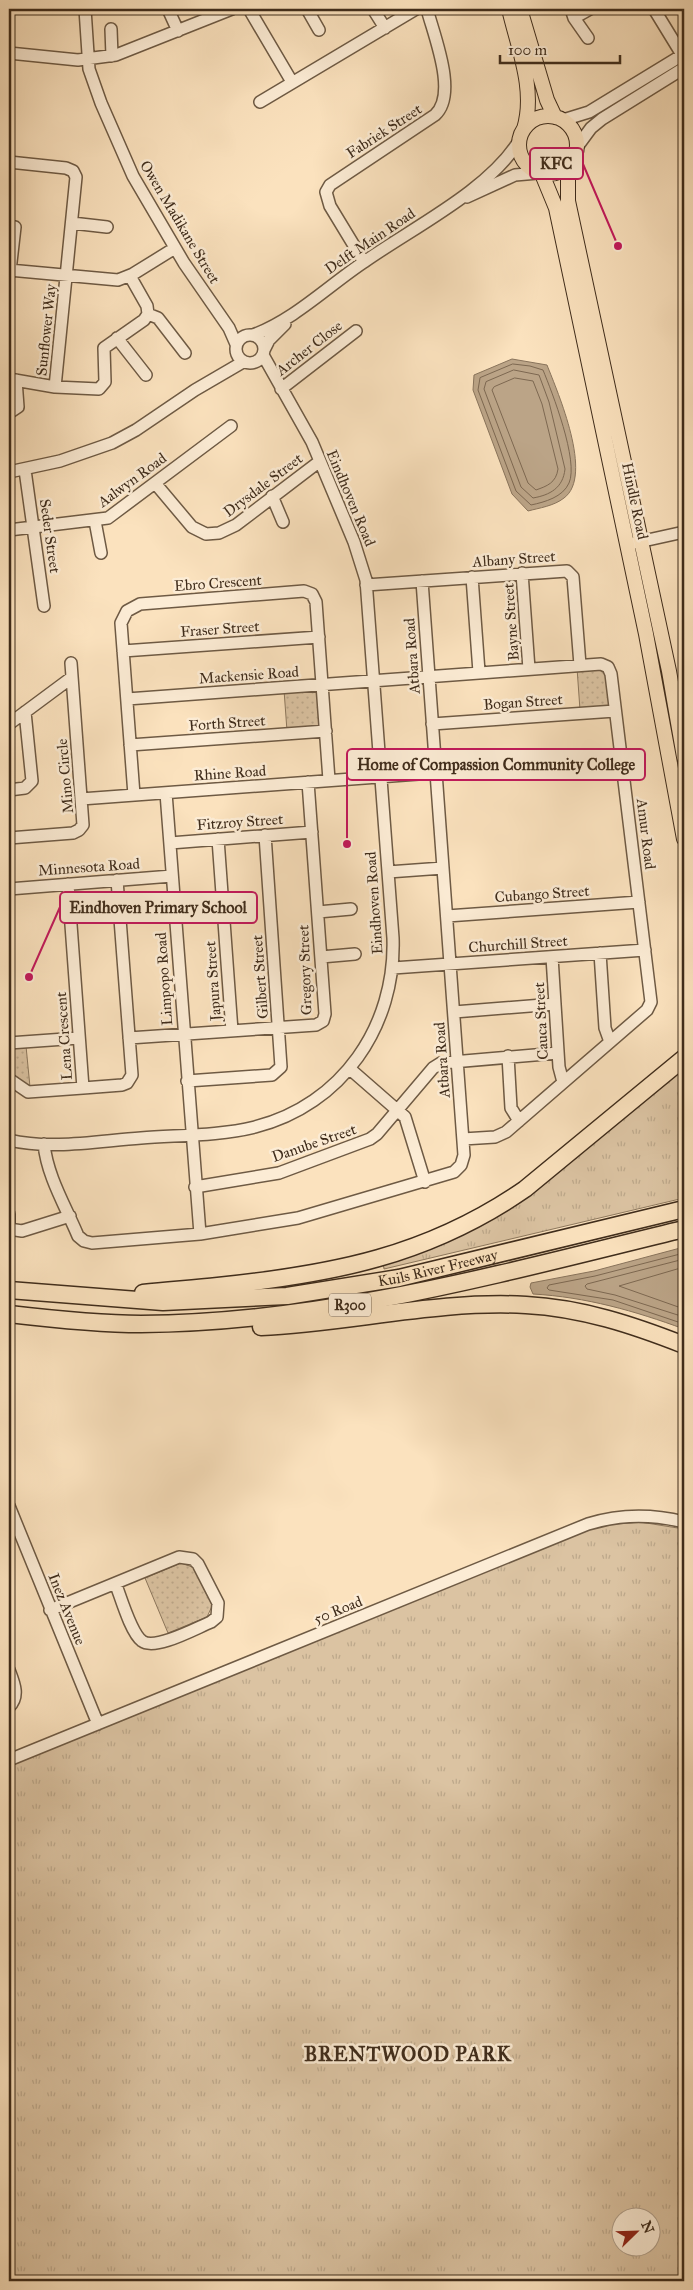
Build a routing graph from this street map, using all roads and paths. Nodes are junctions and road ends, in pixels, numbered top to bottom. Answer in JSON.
{"nodes":[{"id":1,"x":85,"y":9,"type":"edge"},
{"id":2,"x":168,"y":9,"type":"edge"},
{"id":3,"x":232,"y":9,"type":"edge"},
{"id":4,"x":249,"y":9,"type":"edge"},
{"id":5,"x":307,"y":9,"type":"edge"},
{"id":6,"x":373,"y":9,"type":"edge"},
{"id":7,"x":416,"y":9,"type":"edge"},
{"id":8,"x":427,"y":9,"type":"edge"},
{"id":9,"x":509,"y":9,"type":"edge"},
{"id":10,"x":520,"y":9,"type":"edge"},
{"id":11,"x":590,"y":9,"type":"edge"},
{"id":12,"x":654,"y":9,"type":"edge"},
{"id":13,"x":573,"y":14,"type":"edge"},
{"id":14,"x":385,"y":28,"type":"junction"},
{"id":15,"x":111,"y":29,"type":"dead end"},
{"id":16,"x":319,"y":30,"type":"dead end"},
{"id":17,"x":178,"y":31,"type":"junction"},
{"id":18,"x":588,"y":38,"type":"dead end"},
{"id":19,"x":9,"y":53,"type":"edge"},
{"id":20,"x":684,"y":55,"type":"edge"},
{"id":21,"x":112,"y":56,"type":"junction"},
{"id":22,"x":88,"y":58,"type":"junction"},
{"id":23,"x":684,"y":68,"type":"edge"},
{"id":24,"x":292,"y":82,"type":"junction"},
{"id":25,"x":260,"y":102,"type":"dead end"},
{"id":26,"x":559,"y":118,"type":"junction"},
{"id":27,"x":522,"y":135,"type":"junction"},
{"id":28,"x":575,"y":154,"type":"junction"},
{"id":29,"x":9,"y":162,"type":"edge"},
{"id":30,"x":540,"y":173,"type":"junction"},
{"id":31,"x":456,"y":202,"type":"junction"},
{"id":32,"x":72,"y":223,"type":"junction"},
{"id":33,"x":107,"y":226,"type":"dead end"},
{"id":34,"x":15,"y":227,"type":"dead end"},
{"id":35,"x":175,"y":248,"type":"junction"},
{"id":36,"x":364,"y":262,"type":"junction"},
{"id":37,"x":10,"y":270,"type":"edge"},
{"id":38,"x":66,"y":276,"type":"junction"},
{"id":39,"x":130,"y":276,"type":"junction"},
{"id":40,"x":215,"y":306,"type":"junction"},
{"id":41,"x":302,"y":307,"type":"junction"},
{"id":42,"x":148,"y":314,"type":"junction"},
{"id":43,"x":356,"y":331,"type":"dead end"},
{"id":44,"x":250,"y":335,"type":"junction"},
{"id":45,"x":117,"y":338,"type":"junction"},
{"id":46,"x":236,"y":346,"type":"junction"},
{"id":47,"x":185,"y":353,"type":"dead end"},
{"id":48,"x":263,"y":353,"type":"junction"},
{"id":49,"x":246,"y":363,"type":"junction"},
{"id":50,"x":146,"y":375,"type":"dead end"},
{"id":51,"x":13,"y":379,"type":"edge"},
{"id":52,"x":55,"y":387,"type":"junction"},
{"id":53,"x":280,"y":387,"type":"junction"},
{"id":54,"x":195,"y":390,"type":"junction"},
{"id":55,"x":9,"y":413,"type":"edge"},
{"id":56,"x":231,"y":426,"type":"dead end"},
{"id":57,"x":320,"y":461,"type":"junction"},
{"id":58,"x":25,"y":470,"type":"junction"},
{"id":59,"x":9,"y":472,"type":"edge"},
{"id":60,"x":155,"y":483,"type":"junction"},
{"id":61,"x":272,"y":496,"type":"junction"},
{"id":62,"x":96,"y":521,"type":"junction"},
{"id":63,"x":283,"y":522,"type":"dead end"},
{"id":64,"x":34,"y":527,"type":"junction"},
{"id":65,"x":9,"y":530,"type":"edge"},
{"id":66,"x":684,"y":532,"type":"edge"},
{"id":67,"x":634,"y":543,"type":"junction"},
{"id":68,"x":101,"y":553,"type":"dead end"},
{"id":69,"x":522,"y":573,"type":"junction"},
{"id":70,"x":472,"y":577,"type":"junction"},
{"id":71,"x":422,"y":581,"type":"junction"},
{"id":72,"x":366,"y":585,"type":"junction"},
{"id":73,"x":44,"y":606,"type":"dead end"},
{"id":74,"x":319,"y":637,"type":"junction"},
{"id":75,"x":123,"y":651,"type":"junction"},
{"id":76,"x":72,"y":663,"type":"dead end"},
{"id":77,"x":580,"y":665,"type":"junction"},
{"id":78,"x":529,"y":669,"type":"junction"},
{"id":79,"x":479,"y":672,"type":"junction"},
{"id":80,"x":429,"y":676,"type":"junction"},
{"id":81,"x":71,"y":678,"type":"junction"},
{"id":82,"x":373,"y":680,"type":"junction"},
{"id":83,"x":322,"y":684,"type":"junction"},
{"id":84,"x":127,"y":699,"type":"junction"},
{"id":85,"x":616,"y":711,"type":"junction"},
{"id":86,"x":25,"y":712,"type":"junction"},
{"id":87,"x":9,"y":724,"type":"edge"},
{"id":88,"x":432,"y":724,"type":"junction"},
{"id":89,"x":326,"y":731,"type":"junction"},
{"id":90,"x":130,"y":746,"type":"junction"},
{"id":91,"x":684,"y":757,"type":"edge"},
{"id":92,"x":621,"y":759,"type":"junction"},
{"id":93,"x":436,"y":772,"type":"junction"},
{"id":94,"x":380,"y":777,"type":"junction"},
{"id":95,"x":329,"y":780,"type":"junction"},
{"id":96,"x":308,"y":782,"type":"junction"},
{"id":97,"x":9,"y":790,"type":"edge"},
{"id":98,"x":166,"y":792,"type":"junction"},
{"id":99,"x":134,"y":795,"type":"junction"},
{"id":100,"x":82,"y":799,"type":"junction"},
{"id":101,"x":312,"y":832,"type":"junction"},
{"id":102,"x":265,"y":836,"type":"junction"},
{"id":103,"x":9,"y":838,"type":"edge"},
{"id":104,"x":218,"y":839,"type":"junction"},
{"id":105,"x":684,"y":839,"type":"edge"},
{"id":106,"x":170,"y":843,"type":"junction"},
{"id":107,"x":443,"y":868,"type":"junction"},
{"id":108,"x":388,"y":872,"type":"junction"},
{"id":109,"x":172,"y":876,"type":"junction"},
{"id":110,"x":117,"y":880,"type":"junction"},
{"id":111,"x":68,"y":884,"type":"junction"},
{"id":112,"x":9,"y":888,"type":"edge"},
{"id":113,"x":639,"y":902,"type":"junction"},
{"id":114,"x":351,"y":909,"type":"dead end"},
{"id":115,"x":318,"y":912,"type":"junction"},
{"id":116,"x":447,"y":916,"type":"junction"},
{"id":117,"x":645,"y":950,"type":"junction"},
{"id":118,"x":600,"y":953,"type":"junction"},
{"id":119,"x":355,"y":954,"type":"dead end"},
{"id":120,"x":552,"y":956,"type":"junction"},
{"id":121,"x":321,"y":957,"type":"junction"},
{"id":122,"x":450,"y":964,"type":"junction"},
{"id":123,"x":392,"y":968,"type":"junction"},
{"id":124,"x":555,"y":1004,"type":"junction"},
{"id":125,"x":454,"y":1012,"type":"junction"},
{"id":126,"x":279,"y":1027,"type":"junction"},
{"id":127,"x":232,"y":1031,"type":"junction"},
{"id":128,"x":183,"y":1034,"type":"junction"},
{"id":129,"x":79,"y":1038,"type":"junction"},
{"id":130,"x":129,"y":1038,"type":"junction"},
{"id":131,"x":610,"y":1042,"type":"junction"},
{"id":132,"x":9,"y":1043,"type":"edge"},
{"id":133,"x":558,"y":1053,"type":"junction"},
{"id":134,"x":508,"y":1056,"type":"junction"},
{"id":135,"x":684,"y":1058,"type":"edge"},
{"id":136,"x":458,"y":1060,"type":"junction"},
{"id":137,"x":350,"y":1069,"type":"junction"},
{"id":138,"x":9,"y":1079,"type":"edge"},
{"id":139,"x":187,"y":1081,"type":"junction"},
{"id":140,"x":564,"y":1082,"type":"junction"},
{"id":141,"x":83,"y":1088,"type":"junction"},
{"id":142,"x":397,"y":1110,"type":"junction"},
{"id":143,"x":518,"y":1121,"type":"junction"},
{"id":144,"x":191,"y":1134,"type":"junction"},
{"id":145,"x":463,"y":1139,"type":"junction"},
{"id":146,"x":9,"y":1140,"type":"edge"},
{"id":147,"x":44,"y":1144,"type":"junction"},
{"id":148,"x":425,"y":1182,"type":"junction"},
{"id":149,"x":195,"y":1187,"type":"junction"},
{"id":150,"x":684,"y":1209,"type":"edge"},
{"id":151,"x":9,"y":1214,"type":"edge"},
{"id":152,"x":70,"y":1216,"type":"junction"},
{"id":153,"x":9,"y":1224,"type":"edge"},
{"id":154,"x":9,"y":1229,"type":"edge"},
{"id":155,"x":684,"y":1229,"type":"edge"},
{"id":156,"x":200,"y":1234,"type":"junction"},
{"id":157,"x":9,"y":1290,"type":"edge"},
{"id":158,"x":118,"y":1299,"type":"junction"},
{"id":159,"x":9,"y":1314,"type":"edge"},
{"id":160,"x":165,"y":1323,"type":"junction"},
{"id":161,"x":684,"y":1345,"type":"edge"},
{"id":162,"x":9,"y":1506,"type":"edge"},
{"id":163,"x":684,"y":1522,"type":"edge"},
{"id":164,"x":116,"y":1584,"type":"junction"},
{"id":165,"x":50,"y":1610,"type":"junction"},
{"id":166,"x":9,"y":1670,"type":"edge"},
{"id":167,"x":9,"y":1707,"type":"edge"},
{"id":168,"x":98,"y":1724,"type":"junction"},
{"id":169,"x":9,"y":1760,"type":"edge"}],
"edges":[{"from":1,"to":22,"type":"street","name":"Owen Madikane Street"},
{"from":2,"to":17,"type":"street"},
{"from":3,"to":17,"type":"street"},
{"from":4,"to":24,"type":"street"},
{"from":5,"to":16,"type":"street"},
{"from":6,"to":14,"type":"street"},
{"from":7,"to":14,"type":"street"},
{"from":8,"to":36,"type":"street","name":"Fabriek Street"},
{"from":9,"to":27,"type":"main road"},
{"from":10,"to":26,"type":"main road"},
{"from":11,"to":13,"type":"street"},
{"from":12,"to":20,"type":"street"},
{"from":13,"to":18,"type":"street"},
{"from":14,"to":24,"type":"street"},
{"from":15,"to":21,"type":"street"},
{"from":17,"to":21,"type":"street"},
{"from":19,"to":22,"type":"street"},
{"from":20,"to":26,"type":"street"},
{"from":21,"to":22,"type":"street"},
{"from":22,"to":35,"type":"street","name":"Owen Madikane Street"},
{"from":23,"to":28,"type":"street"},
{"from":24,"to":25,"type":"street"},
{"from":26,"to":27,"type":"main road"},
{"from":26,"to":28,"type":"main road"},
{"from":27,"to":30,"type":"main road"},
{"from":27,"to":31,"type":"street","name":"Delft Main Road"},
{"from":28,"to":30,"type":"main road"},
{"from":28,"to":67,"type":"main road","name":"Hindle Road"},
{"from":29,"to":32,"type":"street","name":"Sunflower Way"},
{"from":30,"to":31,"type":"street","name":"Delft Main Road"},
{"from":30,"to":67,"type":"main road","name":"Hindle Road"},
{"from":31,"to":36,"type":"street","name":"Delft Main Road"},
{"from":32,"to":33,"type":"street"},
{"from":32,"to":38,"type":"street","name":"Sunflower Way"},
{"from":34,"to":37,"type":"street"},
{"from":35,"to":39,"type":"street"},
{"from":35,"to":40,"type":"street","name":"Owen Madikane Street"},
{"from":36,"to":41,"type":"street","name":"Delft Main Road"},
{"from":37,"to":38,"type":"street"},
{"from":38,"to":39,"type":"street"},
{"from":38,"to":52,"type":"street","name":"Sunflower Way"},
{"from":39,"to":42,"type":"street"},
{"from":40,"to":44,"type":"street","name":"Owen Madikane Street"},
{"from":40,"to":46,"type":"street","name":"Owen Madikane Street"},
{"from":41,"to":44,"type":"street","name":"Delft Main Road"},
{"from":41,"to":48,"type":"street","name":"Delft Main Road"},
{"from":42,"to":45,"type":"street"},
{"from":42,"to":47,"type":"street"},
{"from":43,"to":53,"type":"street","name":"Archer Close"},
{"from":44,"to":46,"type":"street"},
{"from":44,"to":48,"type":"street"},
{"from":45,"to":50,"type":"street"},
{"from":45,"to":52,"type":"street"},
{"from":46,"to":49,"type":"street"},
{"from":46,"to":54,"type":"street"},
{"from":48,"to":49,"type":"street"},
{"from":48,"to":53,"type":"street","name":"Eindhoven Road"},
{"from":49,"to":53,"type":"street","name":"Eindhoven Road"},
{"from":49,"to":54,"type":"street"},
{"from":51,"to":52,"type":"street"},
{"from":51,"to":55,"type":"street"},
{"from":53,"to":57,"type":"street","name":"Eindhoven Road"},
{"from":54,"to":58,"type":"street"},
{"from":56,"to":60,"type":"street","name":"Aalwyn Road"},
{"from":57,"to":61,"type":"street","name":"Drysdale Street"},
{"from":57,"to":72,"type":"street","name":"Eindhoven Road"},
{"from":58,"to":59,"type":"street"},
{"from":58,"to":64,"type":"street","name":"Seder Street"},
{"from":60,"to":61,"type":"street","name":"Drysdale Street"},
{"from":60,"to":62,"type":"street","name":"Aalwyn Road"},
{"from":61,"to":63,"type":"street"},
{"from":62,"to":64,"type":"street","name":"Aalwyn Road"},
{"from":62,"to":68,"type":"street"},
{"from":64,"to":65,"type":"street","name":"Aalwyn Road"},
{"from":64,"to":73,"type":"street","name":"Seder Street"},
{"from":66,"to":67,"type":"street"},
{"from":67,"to":91,"type":"main road","name":"Hindle Road"},
{"from":67,"to":105,"type":"main road","name":"Hindle Road"},
{"from":69,"to":70,"type":"street","name":"Albany Street"},
{"from":69,"to":77,"type":"street","name":"Albany Street"},
{"from":69,"to":78,"type":"street","name":"Bayne Street"},
{"from":70,"to":71,"type":"street","name":"Albany Street"},
{"from":70,"to":79,"type":"street"},
{"from":71,"to":72,"type":"street","name":"Albany Street"},
{"from":71,"to":80,"type":"street","name":"Atbara Road"},
{"from":72,"to":82,"type":"street","name":"Eindhoven Road"},
{"from":74,"to":75,"type":"street","name":"Fraser Street"},
{"from":74,"to":75,"type":"street","name":"Ebro Crescent"},
{"from":74,"to":83,"type":"street","name":"Ebro Crescent"},
{"from":75,"to":84,"type":"street","name":"Ebro Crescent"},
{"from":76,"to":81,"type":"street","name":"Mino Circle"},
{"from":77,"to":78,"type":"street","name":"Amur Road"},
{"from":77,"to":85,"type":"street","name":"Amur Road"},
{"from":78,"to":79,"type":"street","name":"Amur Road"},
{"from":79,"to":80,"type":"street","name":"Amur Road"},
{"from":80,"to":82,"type":"street","name":"Amur Road"},
{"from":80,"to":88,"type":"street","name":"Atbara Road"},
{"from":81,"to":86,"type":"street"},
{"from":81,"to":100,"type":"street","name":"Mino Circle"},
{"from":82,"to":83,"type":"street","name":"Mackensie Road"},
{"from":82,"to":94,"type":"street","name":"Eindhoven Road"},
{"from":83,"to":84,"type":"street","name":"Mackensie Road"},
{"from":83,"to":89,"type":"street","name":"Ebro Crescent"},
{"from":84,"to":90,"type":"street","name":"Ebro Crescent"},
{"from":85,"to":88,"type":"street","name":"Bogan Street"},
{"from":85,"to":92,"type":"street","name":"Amur Road"},
{"from":86,"to":87,"type":"street"},
{"from":86,"to":97,"type":"street"},
{"from":88,"to":93,"type":"street","name":"Atbara Road"},
{"from":89,"to":90,"type":"street","name":"Forth Street"},
{"from":89,"to":95,"type":"street","name":"Ebro Crescent"},
{"from":90,"to":99,"type":"street","name":"Ebro Crescent"},
{"from":92,"to":93,"type":"street","name":"Rhine Road"},
{"from":92,"to":113,"type":"street","name":"Amur Road"},
{"from":93,"to":94,"type":"street","name":"Rhine Road"},
{"from":93,"to":107,"type":"street","name":"Atbara Road"},
{"from":94,"to":95,"type":"street","name":"Rhine Road"},
{"from":94,"to":108,"type":"street","name":"Eindhoven Road"},
{"from":95,"to":96,"type":"street","name":"Rhine Road"},
{"from":96,"to":98,"type":"street","name":"Rhine Road"},
{"from":96,"to":101,"type":"street","name":"Gregory Street"},
{"from":98,"to":99,"type":"street","name":"Rhine Road"},
{"from":98,"to":106,"type":"street","name":"Limpopo Road"},
{"from":99,"to":100,"type":"street","name":"Rhine Road"},
{"from":100,"to":103,"type":"street","name":"Mino Circle"},
{"from":101,"to":102,"type":"street","name":"Fitzroy Street"},
{"from":101,"to":115,"type":"street","name":"Gregory Street"},
{"from":102,"to":104,"type":"street","name":"Fitzroy Street"},
{"from":102,"to":126,"type":"street","name":"Gilbert Street"},
{"from":104,"to":106,"type":"street","name":"Fitzroy Street"},
{"from":104,"to":127,"type":"street","name":"Japura Street"},
{"from":106,"to":109,"type":"street","name":"Limpopo Road"},
{"from":107,"to":108,"type":"street"},
{"from":107,"to":116,"type":"street","name":"Atbara Road"},
{"from":108,"to":123,"type":"street","name":"Eindhoven Road"},
{"from":109,"to":110,"type":"street","name":"Minnesota Road"},
{"from":109,"to":128,"type":"street","name":"Limpopo Road"},
{"from":110,"to":111,"type":"street","name":"Minnesota Road"},
{"from":110,"to":130,"type":"street","name":"Lena Crescent"},
{"from":111,"to":112,"type":"street","name":"Minnesota Road"},
{"from":111,"to":129,"type":"street","name":"Lena Crescent"},
{"from":113,"to":116,"type":"street","name":"Cubango Street"},
{"from":113,"to":117,"type":"street","name":"Amur Road"},
{"from":114,"to":115,"type":"street"},
{"from":115,"to":121,"type":"street","name":"Gregory Street"},
{"from":116,"to":122,"type":"street","name":"Atbara Road"},
{"from":117,"to":118,"type":"street","name":"Churchill Street"},
{"from":117,"to":131,"type":"street","name":"Amur Road"},
{"from":118,"to":120,"type":"street","name":"Churchill Street"},
{"from":118,"to":131,"type":"street"},
{"from":119,"to":121,"type":"street"},
{"from":120,"to":122,"type":"street","name":"Churchill Street"},
{"from":120,"to":124,"type":"street","name":"Cauca Street"},
{"from":121,"to":126,"type":"street","name":"Gregory Street"},
{"from":122,"to":123,"type":"street","name":"Churchill Street"},
{"from":122,"to":125,"type":"street","name":"Atbara Road"},
{"from":123,"to":137,"type":"street","name":"Eindhoven Road"},
{"from":124,"to":125,"type":"street"},
{"from":124,"to":133,"type":"street","name":"Cauca Street"},
{"from":125,"to":136,"type":"street","name":"Atbara Road"},
{"from":126,"to":127,"type":"street","name":"Gregory Street"},
{"from":126,"to":139,"type":"street","name":"Gilbert Street"},
{"from":127,"to":128,"type":"street","name":"Gregory Street"},
{"from":128,"to":130,"type":"street","name":"Gregory Street"},
{"from":128,"to":139,"type":"street","name":"Limpopo Road"},
{"from":129,"to":132,"type":"street"},
{"from":129,"to":141,"type":"street","name":"Lena Crescent"},
{"from":130,"to":141,"type":"street","name":"Lena Crescent"},
{"from":131,"to":140,"type":"street","name":"Amur Road"},
{"from":133,"to":134,"type":"street","name":"Danube Street"},
{"from":133,"to":140,"type":"street","name":"Cauca Street"},
{"from":134,"to":136,"type":"street","name":"Danube Street"},
{"from":134,"to":143,"type":"street"},
{"from":135,"to":158,"type":"highway"},
{"from":136,"to":142,"type":"street","name":"Danube Street"},
{"from":136,"to":145,"type":"street","name":"Atbara Road"},
{"from":137,"to":142,"type":"street"},
{"from":137,"to":144,"type":"street","name":"Eindhoven Road"},
{"from":138,"to":141,"type":"street"},
{"from":139,"to":144,"type":"street","name":"Limpopo Road"},
{"from":140,"to":143,"type":"street","name":"Amur Road"},
{"from":142,"to":148,"type":"street"},
{"from":142,"to":149,"type":"street","name":"Danube Street"},
{"from":143,"to":145,"type":"street","name":"Amur Road"},
{"from":144,"to":147,"type":"street","name":"Eindhoven Road"},
{"from":144,"to":149,"type":"street"},
{"from":145,"to":148,"type":"street","name":"Atbara Road"},
{"from":146,"to":147,"type":"street","name":"Eindhoven Road"},
{"from":147,"to":152,"type":"street","name":"Atbara Road"},
{"from":148,"to":156,"type":"street","name":"Atbara Road"},
{"from":149,"to":156,"type":"street"},
{"from":150,"to":158,"type":"highway","name":"Kuils River Freeway","number":"R300"},
{"from":151,"to":153,"type":"street"},
{"from":152,"to":154,"type":"street"},
{"from":152,"to":156,"type":"street","name":"Atbara Road"},
{"from":155,"to":160,"type":"highway","name":"Kuils River Freeway","number":"R300"},
{"from":157,"to":158,"type":"highway","name":"Kuils River Freeway","number":"R300"},
{"from":159,"to":160,"type":"highway","name":"Kuils River Freeway","number":"R300"},
{"from":160,"to":161,"type":"highway"},
{"from":162,"to":165,"type":"street","name":"Inez Avenue"},
{"from":163,"to":168,"type":"street","name":"50 Road"},
{"from":164,"to":164,"type":"street"},
{"from":164,"to":165,"type":"street"},
{"from":165,"to":168,"type":"street","name":"Inez Avenue"},
{"from":166,"to":167,"type":"street"},
{"from":168,"to":169,"type":"street","name":"50 Road"}]}
